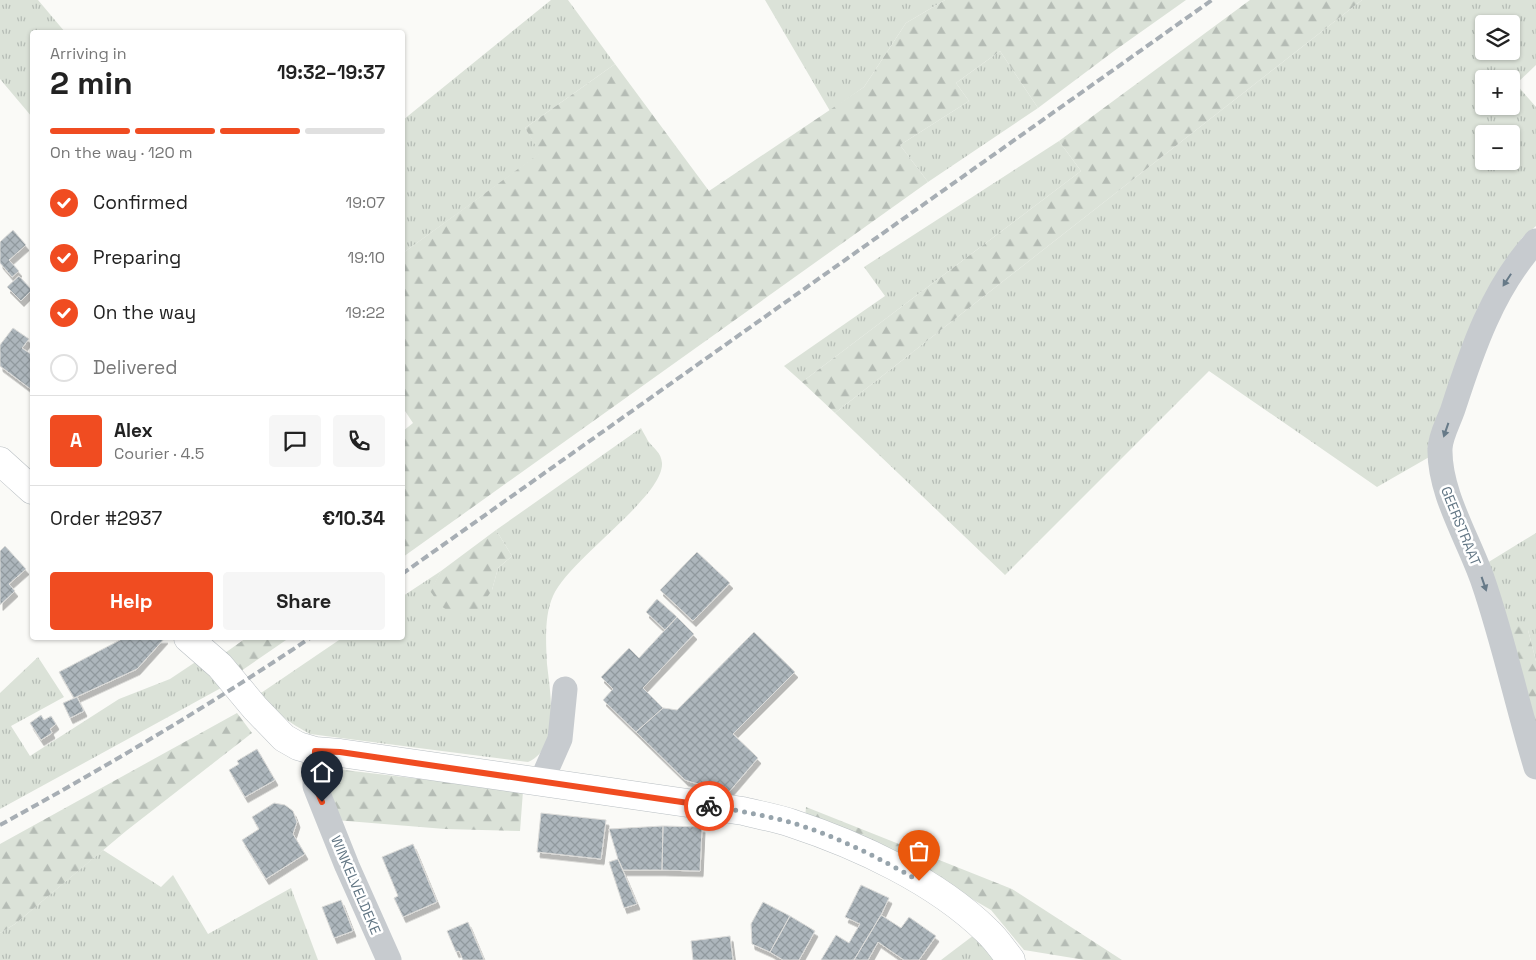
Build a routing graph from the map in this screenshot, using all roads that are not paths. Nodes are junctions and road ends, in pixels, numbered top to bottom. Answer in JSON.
{"nodes":[{"id":1,"x":1536,"y":242,"type":"edge"},
{"id":2,"x":0,"y":461,"type":"edge"},
{"id":3,"x":30,"y":488,"type":"edge"},
{"id":4,"x":190,"y":640,"type":"edge"},
{"id":5,"x":565,"y":689,"type":"dead end"},
{"id":6,"x":315,"y":751,"type":"junction"},
{"id":7,"x":1536,"y":767,"type":"edge"},
{"id":8,"x":541,"y":782,"type":"junction"},
{"id":9,"x":388,"y":960,"type":"edge"},
{"id":10,"x":1011,"y":960,"type":"edge"}],
"edges":[{"from":1,"to":7,"type":"street","name":"GEERSTRAAT","one_way":true},
{"from":2,"to":3,"type":"main road"},
{"from":4,"to":6,"type":"main road"},
{"from":5,"to":8,"type":"street"},
{"from":6,"to":8,"type":"main road"},
{"from":6,"to":9,"type":"street","name":"WINKELVELDEKE"},
{"from":8,"to":10,"type":"main road"}]}
